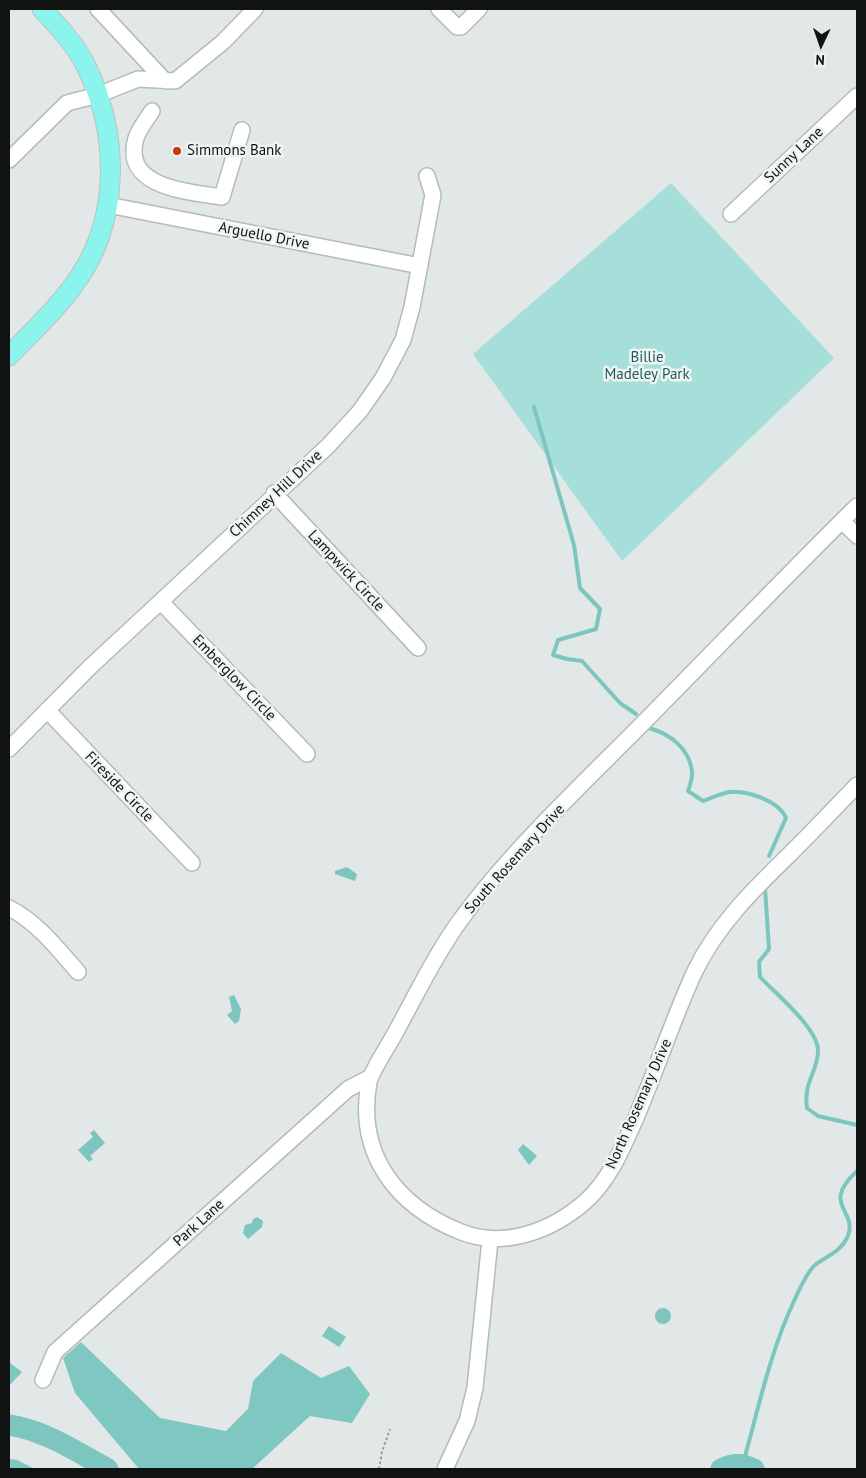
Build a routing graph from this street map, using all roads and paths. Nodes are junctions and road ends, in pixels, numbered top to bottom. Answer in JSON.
{"nodes":[{"id":1,"x":42,"y":9,"type":"edge"},
{"id":2,"x":98,"y":9,"type":"edge"},
{"id":3,"x":255,"y":9,"type":"edge"},
{"id":4,"x":439,"y":9,"type":"edge"},
{"id":5,"x":479,"y":9,"type":"edge"},
{"id":6,"x":166,"y":81,"type":"junction"},
{"id":7,"x":98,"y":95,"type":"junction"},
{"id":8,"x":857,"y":96,"type":"edge"},
{"id":9,"x":152,"y":111,"type":"dead end"},
{"id":10,"x":242,"y":130,"type":"dead end"},
{"id":11,"x":9,"y":160,"type":"edge"},
{"id":12,"x":428,"y":176,"type":"dead end"},
{"id":13,"x":108,"y":205,"type":"junction"},
{"id":14,"x":731,"y":214,"type":"dead end"},
{"id":15,"x":420,"y":266,"type":"junction"},
{"id":16,"x":9,"y":356,"type":"edge"},
{"id":17,"x":274,"y":493,"type":"junction"},
{"id":18,"x":857,"y":506,"type":"edge"},
{"id":19,"x":842,"y":521,"type":"junction"},
{"id":20,"x":857,"y":536,"type":"edge"},
{"id":21,"x":161,"y":602,"type":"junction"},
{"id":22,"x":418,"y":648,"type":"dead end"},
{"id":23,"x":47,"y":710,"type":"junction"},
{"id":24,"x":9,"y":749,"type":"edge"},
{"id":25,"x":307,"y":754,"type":"dead end"},
{"id":26,"x":857,"y":785,"type":"edge"},
{"id":27,"x":192,"y":863,"type":"dead end"},
{"id":28,"x":9,"y":908,"type":"edge"},
{"id":29,"x":78,"y":972,"type":"dead end"},
{"id":30,"x":369,"y":1078,"type":"junction"},
{"id":31,"x":490,"y":1240,"type":"junction"},
{"id":32,"x":43,"y":1380,"type":"dead end"},
{"id":33,"x":390,"y":1430,"type":"dead end"},
{"id":34,"x":379,"y":1469,"type":"edge"},
{"id":35,"x":445,"y":1469,"type":"edge"}],
"edges":[{"from":1,"to":7,"type":"main road"},
{"from":2,"to":6,"type":"street"},
{"from":3,"to":6,"type":"street"},
{"from":4,"to":5,"type":"street"},
{"from":6,"to":7,"type":"street"},
{"from":7,"to":11,"type":"street"},
{"from":7,"to":13,"type":"main road"},
{"from":8,"to":14,"type":"street","name":"Sunny Lane"},
{"from":9,"to":10,"type":"street"},
{"from":12,"to":15,"type":"street","name":"Chimney Hill Drive"},
{"from":13,"to":15,"type":"street","name":"Arguello Drive"},
{"from":13,"to":16,"type":"main road"},
{"from":15,"to":17,"type":"street","name":"Chimney Hill Drive"},
{"from":17,"to":21,"type":"street","name":"Chimney Hill Drive"},
{"from":17,"to":22,"type":"street","name":"Lampwick Circle"},
{"from":18,"to":19,"type":"street","name":"South Rosemary Drive"},
{"from":19,"to":20,"type":"street"},
{"from":19,"to":30,"type":"street","name":"South Rosemary Drive"},
{"from":21,"to":23,"type":"street","name":"Chimney Hill Drive"},
{"from":21,"to":25,"type":"street","name":"Emberglow Circle"},
{"from":23,"to":24,"type":"street","name":"Chimney Hill Drive"},
{"from":23,"to":27,"type":"street","name":"Fireside Circle"},
{"from":26,"to":31,"type":"street","name":"North Rosemary Drive"},
{"from":28,"to":29,"type":"street"},
{"from":30,"to":31,"type":"street","name":"South Rosemary Drive"},
{"from":30,"to":32,"type":"street","name":"Park Lane"},
{"from":31,"to":35,"type":"street"},
{"from":33,"to":34,"type":"path"}]}
